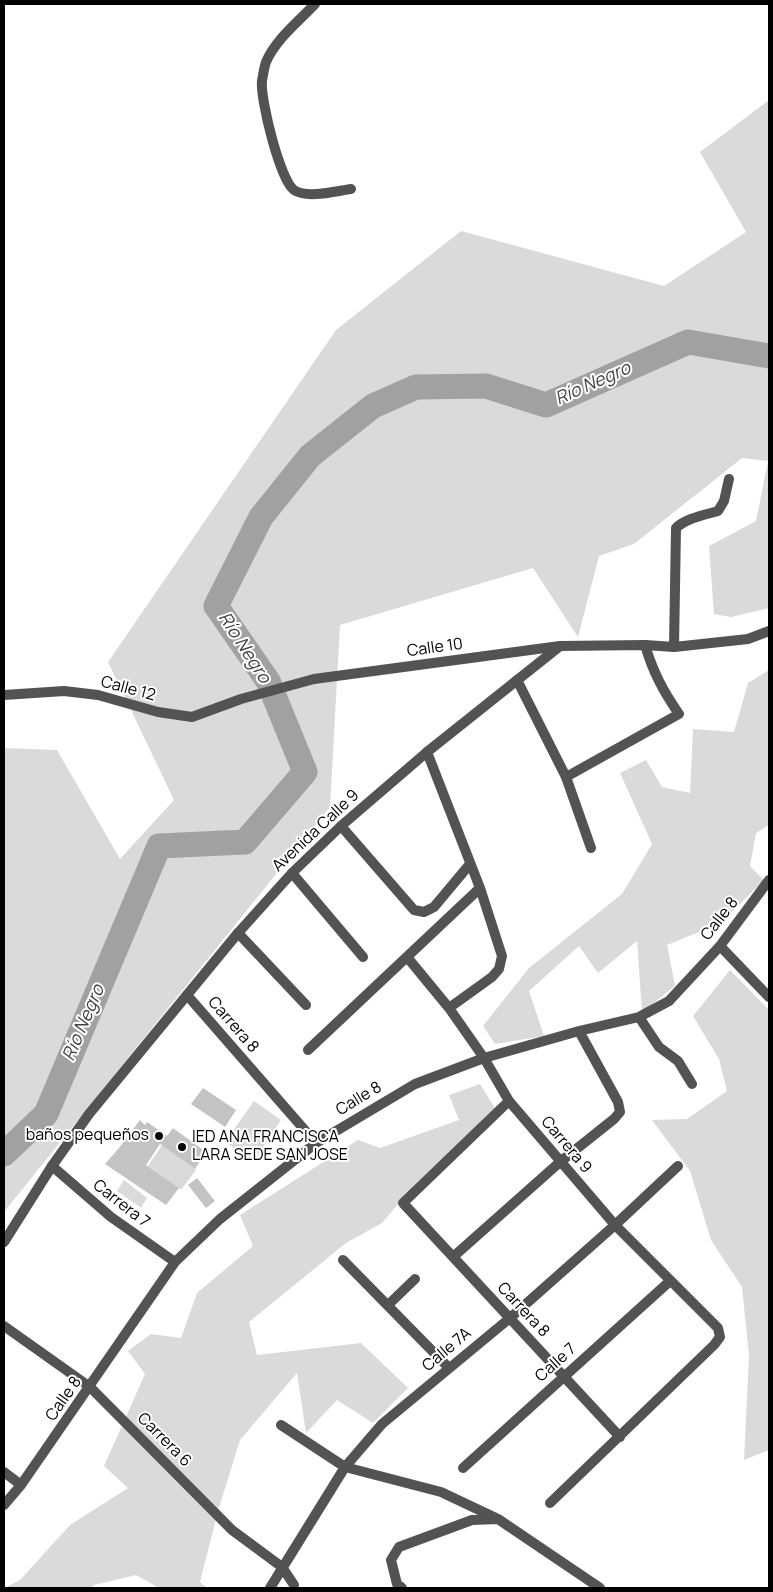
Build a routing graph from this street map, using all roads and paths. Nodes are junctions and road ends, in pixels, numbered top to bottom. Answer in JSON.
{"nodes":[{"id":1,"x":315,"y":4,"type":"edge"},
{"id":2,"x":350,"y":189,"type":"dead end"},
{"id":3,"x":729,"y":480,"type":"dead end"},
{"id":4,"x":769,"y":631,"type":"edge"},
{"id":5,"x":560,"y":646,"type":"junction"},
{"id":6,"x":645,"y":646,"type":"junction"},
{"id":7,"x":674,"y":647,"type":"junction"},
{"id":8,"x":517,"y":680,"type":"junction"},
{"id":9,"x":4,"y":695,"type":"edge"},
{"id":10,"x":242,"y":699,"type":"joint"},
{"id":11,"x":427,"y":752,"type":"junction"},
{"id":12,"x":566,"y":777,"type":"junction"},
{"id":13,"x":341,"y":826,"type":"junction"},
{"id":14,"x":591,"y":848,"type":"dead end"},
{"id":15,"x":470,"y":864,"type":"junction"},
{"id":16,"x":292,"y":873,"type":"junction"},
{"id":17,"x":769,"y":880,"type":"edge"},
{"id":18,"x":480,"y":888,"type":"junction"},
{"id":19,"x":238,"y":933,"type":"junction"},
{"id":20,"x":720,"y":946,"type":"junction"},
{"id":21,"x":362,"y":957,"type":"dead end"},
{"id":22,"x":406,"y":957,"type":"junction"},
{"id":23,"x":187,"y":995,"type":"junction"},
{"id":24,"x":769,"y":997,"type":"edge"},
{"id":25,"x":306,"y":1005,"type":"dead end"},
{"id":26,"x":450,"y":1008,"type":"junction"},
{"id":27,"x":639,"y":1017,"type":"junction"},
{"id":28,"x":579,"y":1031,"type":"junction"},
{"id":29,"x":308,"y":1050,"type":"dead end"},
{"id":30,"x":484,"y":1058,"type":"junction"},
{"id":31,"x":692,"y":1084,"type":"dead end"},
{"id":32,"x":509,"y":1101,"type":"junction"},
{"id":33,"x":316,"y":1143,"type":"junction"},
{"id":34,"x":560,"y":1162,"type":"junction"},
{"id":35,"x":52,"y":1166,"type":"junction"},
{"id":36,"x":678,"y":1166,"type":"dead end"},
{"id":37,"x":615,"y":1225,"type":"junction"},
{"id":38,"x":4,"y":1242,"type":"edge"},
{"id":39,"x":453,"y":1257,"type":"junction"},
{"id":40,"x":343,"y":1260,"type":"dead end"},
{"id":41,"x":175,"y":1262,"type":"junction"},
{"id":42,"x":416,"y":1279,"type":"dead end"},
{"id":43,"x":670,"y":1281,"type":"junction"},
{"id":44,"x":388,"y":1305,"type":"junction"},
{"id":45,"x":510,"y":1318,"type":"junction"},
{"id":46,"x":4,"y":1326,"type":"edge"},
{"id":47,"x":448,"y":1368,"type":"junction"},
{"id":48,"x":564,"y":1376,"type":"junction"},
{"id":49,"x":90,"y":1387,"type":"junction"},
{"id":50,"x":282,"y":1425,"type":"dead end"},
{"id":51,"x":620,"y":1437,"type":"junction"},
{"id":52,"x":345,"y":1467,"type":"junction"},
{"id":53,"x":463,"y":1468,"type":"dead end"},
{"id":54,"x":4,"y":1472,"type":"edge"},
{"id":55,"x":21,"y":1485,"type":"junction"},
{"id":56,"x":550,"y":1503,"type":"dead end"},
{"id":57,"x":4,"y":1505,"type":"edge"},
{"id":58,"x":498,"y":1519,"type":"junction"},
{"id":59,"x":282,"y":1567,"type":"junction"},
{"id":60,"x":294,"y":1585,"type":"dead end"},
{"id":61,"x":270,"y":1588,"type":"edge"},
{"id":62,"x":402,"y":1588,"type":"edge"},
{"id":63,"x":600,"y":1588,"type":"edge"}],
"edges":[{"from":1,"to":2,"type":"street"},
{"from":3,"to":7,"type":"street"},
{"from":4,"to":7,"type":"street"},
{"from":5,"to":6,"type":"street"},
{"from":5,"to":8,"type":"street","name":"Avenida Calle 9"},
{"from":5,"to":10,"type":"street","name":"Calle 10"},
{"from":6,"to":7,"type":"street"},
{"from":6,"to":12,"type":"street"},
{"from":8,"to":11,"type":"street","name":"Avenida Calle 9"},
{"from":8,"to":12,"type":"street"},
{"from":9,"to":10,"type":"street","name":"Calle 12"},
{"from":11,"to":13,"type":"street","name":"Avenida Calle 9"},
{"from":11,"to":15,"type":"street"},
{"from":12,"to":14,"type":"street"},
{"from":13,"to":15,"type":"street"},
{"from":13,"to":16,"type":"street","name":"Avenida Calle 9"},
{"from":15,"to":18,"type":"street"},
{"from":16,"to":19,"type":"street","name":"Avenida Calle 9"},
{"from":16,"to":21,"type":"street"},
{"from":17,"to":20,"type":"street","name":"Calle 8"},
{"from":18,"to":22,"type":"street"},
{"from":18,"to":26,"type":"street"},
{"from":19,"to":23,"type":"street","name":"Avenida Calle 9"},
{"from":19,"to":25,"type":"street"},
{"from":20,"to":24,"type":"street"},
{"from":20,"to":27,"type":"street","name":"Calle 8"},
{"from":22,"to":26,"type":"street","name":"Carrera 9"},
{"from":22,"to":29,"type":"street"},
{"from":23,"to":33,"type":"street","name":"Carrera 8"},
{"from":23,"to":35,"type":"street","name":"Avenida Calle 9"},
{"from":26,"to":30,"type":"street","name":"Carrera 9"},
{"from":27,"to":28,"type":"street","name":"Calle 8"},
{"from":27,"to":31,"type":"street"},
{"from":28,"to":30,"type":"street","name":"Calle 8"},
{"from":28,"to":34,"type":"street"},
{"from":30,"to":32,"type":"street","name":"Carrera 9"},
{"from":30,"to":33,"type":"street","name":"Calle 8"},
{"from":32,"to":34,"type":"street","name":"Carrera 9"},
{"from":32,"to":39,"type":"street","name":"Carrera 8"},
{"from":33,"to":41,"type":"street","name":"Calle 8"},
{"from":34,"to":37,"type":"street","name":"Carrera 9"},
{"from":34,"to":39,"type":"street"},
{"from":35,"to":38,"type":"street","name":"Avenida Calle 9"},
{"from":35,"to":41,"type":"street","name":"Carrera 7"},
{"from":36,"to":37,"type":"street","name":"Calle 7A"},
{"from":37,"to":43,"type":"street","name":"Carrera 9"},
{"from":37,"to":45,"type":"street","name":"Calle 7A"},
{"from":39,"to":45,"type":"street","name":"Carrera 8"},
{"from":40,"to":44,"type":"street"},
{"from":41,"to":49,"type":"street","name":"Calle 8"},
{"from":42,"to":44,"type":"street"},
{"from":43,"to":48,"type":"street","name":"Calle 7"},
{"from":43,"to":51,"type":"street","name":"Carrera 9"},
{"from":44,"to":47,"type":"street"},
{"from":45,"to":47,"type":"street","name":"Calle 7A"},
{"from":45,"to":48,"type":"street","name":"Carrera 8"},
{"from":46,"to":49,"type":"street","name":"Carrera 6"},
{"from":47,"to":52,"type":"street","name":"Calle 7A"},
{"from":48,"to":51,"type":"street","name":"Carrera 8"},
{"from":48,"to":53,"type":"street","name":"Calle 7"},
{"from":49,"to":55,"type":"street","name":"Calle 8"},
{"from":49,"to":59,"type":"street","name":"Carrera 6"},
{"from":50,"to":52,"type":"street"},
{"from":51,"to":56,"type":"street"},
{"from":52,"to":58,"type":"street"},
{"from":52,"to":59,"type":"street","name":"Calle 7A"},
{"from":54,"to":55,"type":"street"},
{"from":55,"to":57,"type":"street","name":"Calle 8"},
{"from":58,"to":62,"type":"street"},
{"from":58,"to":63,"type":"street"},
{"from":59,"to":60,"type":"street","name":"Carrera 6"},
{"from":59,"to":61,"type":"street","name":"Calle 7A"}]}
